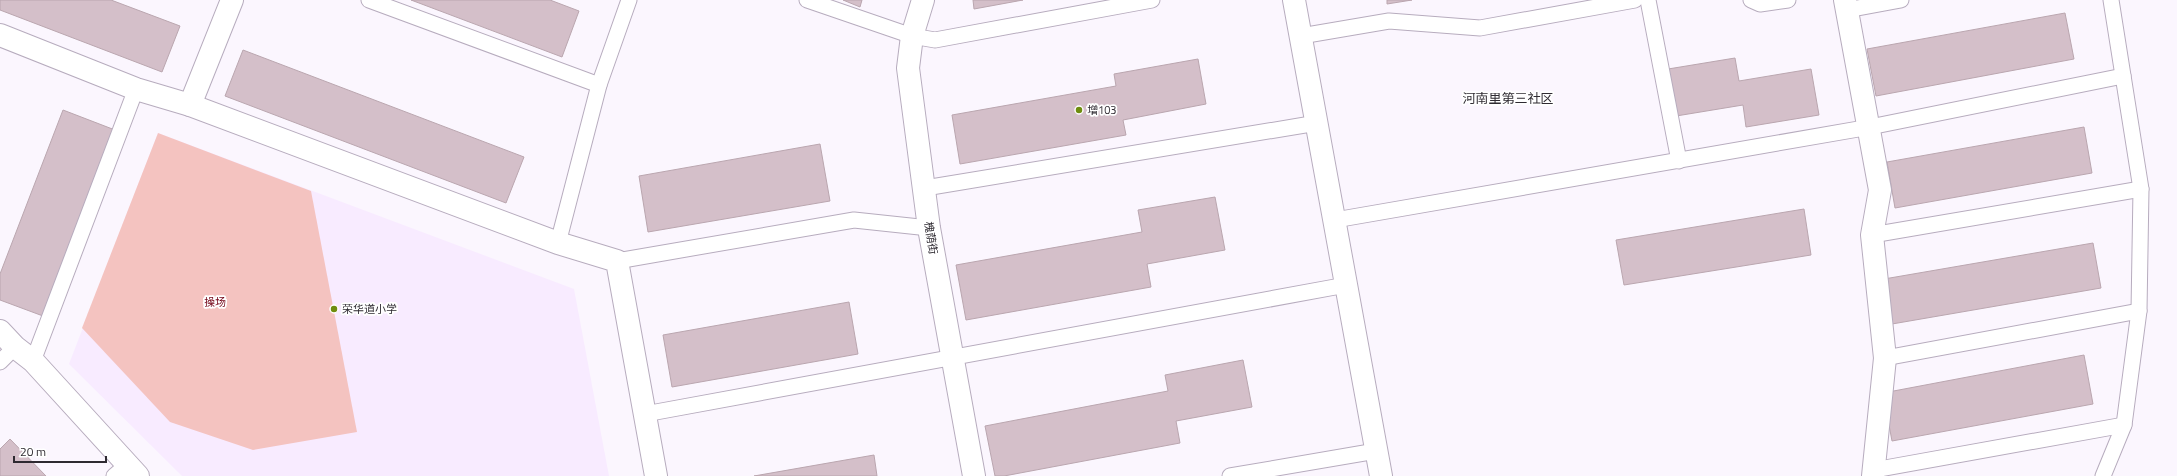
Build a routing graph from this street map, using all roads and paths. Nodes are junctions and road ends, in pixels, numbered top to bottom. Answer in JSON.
{"nodes":[{"id":1,"x":232,"y":0,"type":"edge"},
{"id":2,"x":369,"y":0,"type":"edge"},
{"id":3,"x":629,"y":0,"type":"edge"},
{"id":4,"x":807,"y":0,"type":"edge"},
{"id":5,"x":922,"y":0,"type":"edge"},
{"id":6,"x":1152,"y":0,"type":"edge"},
{"id":7,"x":1294,"y":0,"type":"edge"},
{"id":8,"x":1635,"y":0,"type":"edge"},
{"id":9,"x":1648,"y":0,"type":"edge"},
{"id":10,"x":1751,"y":0,"type":"edge"},
{"id":11,"x":1788,"y":0,"type":"edge"},
{"id":12,"x":1902,"y":0,"type":"edge"},
{"id":13,"x":2111,"y":0,"type":"edge"},
{"id":14,"x":1846,"y":5,"type":"edge"},
{"id":15,"x":0,"y":35,"type":"edge"},
{"id":16,"x":912,"y":36,"type":"junction"},
{"id":17,"x":1300,"y":36,"type":"junction"},
{"id":18,"x":2123,"y":76,"type":"junction"},
{"id":19,"x":599,"y":85,"type":"junction"},
{"id":20,"x":136,"y":89,"type":"junction"},
{"id":21,"x":190,"y":104,"type":"junction"},
{"id":22,"x":1317,"y":123,"type":"junction"},
{"id":23,"x":1870,"y":127,"type":"junction"},
{"id":24,"x":1679,"y":161,"type":"junction"},
{"id":25,"x":925,"y":188,"type":"junction"},
{"id":26,"x":2141,"y":189,"type":"junction"},
{"id":27,"x":1335,"y":220,"type":"junction"},
{"id":28,"x":929,"y":228,"type":"junction"},
{"id":29,"x":1872,"y":235,"type":"junction"},
{"id":30,"x":558,"y":242,"type":"junction"},
{"id":31,"x":617,"y":261,"type":"junction"},
{"id":32,"x":1346,"y":285,"type":"junction"},
{"id":33,"x":2139,"y":311,"type":"junction"},
{"id":34,"x":0,"y":331,"type":"edge"},
{"id":35,"x":8,"y":354,"type":"edge"},
{"id":36,"x":952,"y":357,"type":"junction"},
{"id":37,"x":1885,"y":358,"type":"junction"},
{"id":38,"x":33,"y":361,"type":"junction"},
{"id":39,"x":645,"y":414,"type":"junction"},
{"id":40,"x":2124,"y":425,"type":"junction"},
{"id":41,"x":1376,"y":451,"type":"junction"},
{"id":42,"x":126,"y":472,"type":"edge"},
{"id":43,"x":1874,"y":473,"type":"edge"},
{"id":44,"x":656,"y":476,"type":"edge"},
{"id":45,"x":974,"y":476,"type":"edge"},
{"id":46,"x":1230,"y":476,"type":"edge"},
{"id":47,"x":1381,"y":476,"type":"edge"},
{"id":48,"x":2103,"y":476,"type":"edge"}],
"edges":[{"from":1,"to":21,"type":"street"},
{"from":2,"to":19,"type":"lane"},
{"from":3,"to":19,"type":"lane"},
{"from":4,"to":16,"type":"lane"},
{"from":5,"to":16,"type":"street","name":"槐荫街"},
{"from":6,"to":16,"type":"lane"},
{"from":7,"to":17,"type":"street"},
{"from":8,"to":17,"type":"lane"},
{"from":9,"to":24,"type":"lane"},
{"from":10,"to":11,"type":"lane"},
{"from":12,"to":14,"type":"lane"},
{"from":13,"to":18,"type":"lane"},
{"from":14,"to":23,"type":"street"},
{"from":15,"to":20,"type":"street"},
{"from":16,"to":25,"type":"street","name":"槐荫街"},
{"from":17,"to":22,"type":"street"},
{"from":18,"to":23,"type":"lane"},
{"from":18,"to":26,"type":"lane"},
{"from":19,"to":30,"type":"lane"},
{"from":20,"to":21,"type":"street"},
{"from":20,"to":38,"type":"lane"},
{"from":21,"to":30,"type":"street"},
{"from":22,"to":25,"type":"lane"},
{"from":22,"to":27,"type":"street"},
{"from":23,"to":24,"type":"lane"},
{"from":23,"to":29,"type":"street"},
{"from":24,"to":27,"type":"lane"},
{"from":25,"to":28,"type":"street","name":"槐荫街"},
{"from":26,"to":29,"type":"lane"},
{"from":26,"to":33,"type":"lane"},
{"from":27,"to":32,"type":"street"},
{"from":28,"to":31,"type":"lane"},
{"from":28,"to":36,"type":"street","name":"槐荫街"},
{"from":29,"to":37,"type":"street"},
{"from":30,"to":31,"type":"street"},
{"from":31,"to":39,"type":"street"},
{"from":32,"to":36,"type":"lane"},
{"from":32,"to":41,"type":"street"},
{"from":33,"to":37,"type":"lane"},
{"from":33,"to":40,"type":"lane"},
{"from":34,"to":35,"type":"street"},
{"from":35,"to":38,"type":"street"},
{"from":36,"to":39,"type":"lane"},
{"from":36,"to":45,"type":"street","name":"槐荫街"},
{"from":37,"to":43,"type":"street"},
{"from":38,"to":42,"type":"street"},
{"from":39,"to":44,"type":"street"},
{"from":40,"to":43,"type":"lane"},
{"from":40,"to":48,"type":"lane"},
{"from":41,"to":46,"type":"lane"},
{"from":41,"to":47,"type":"street"}]}
